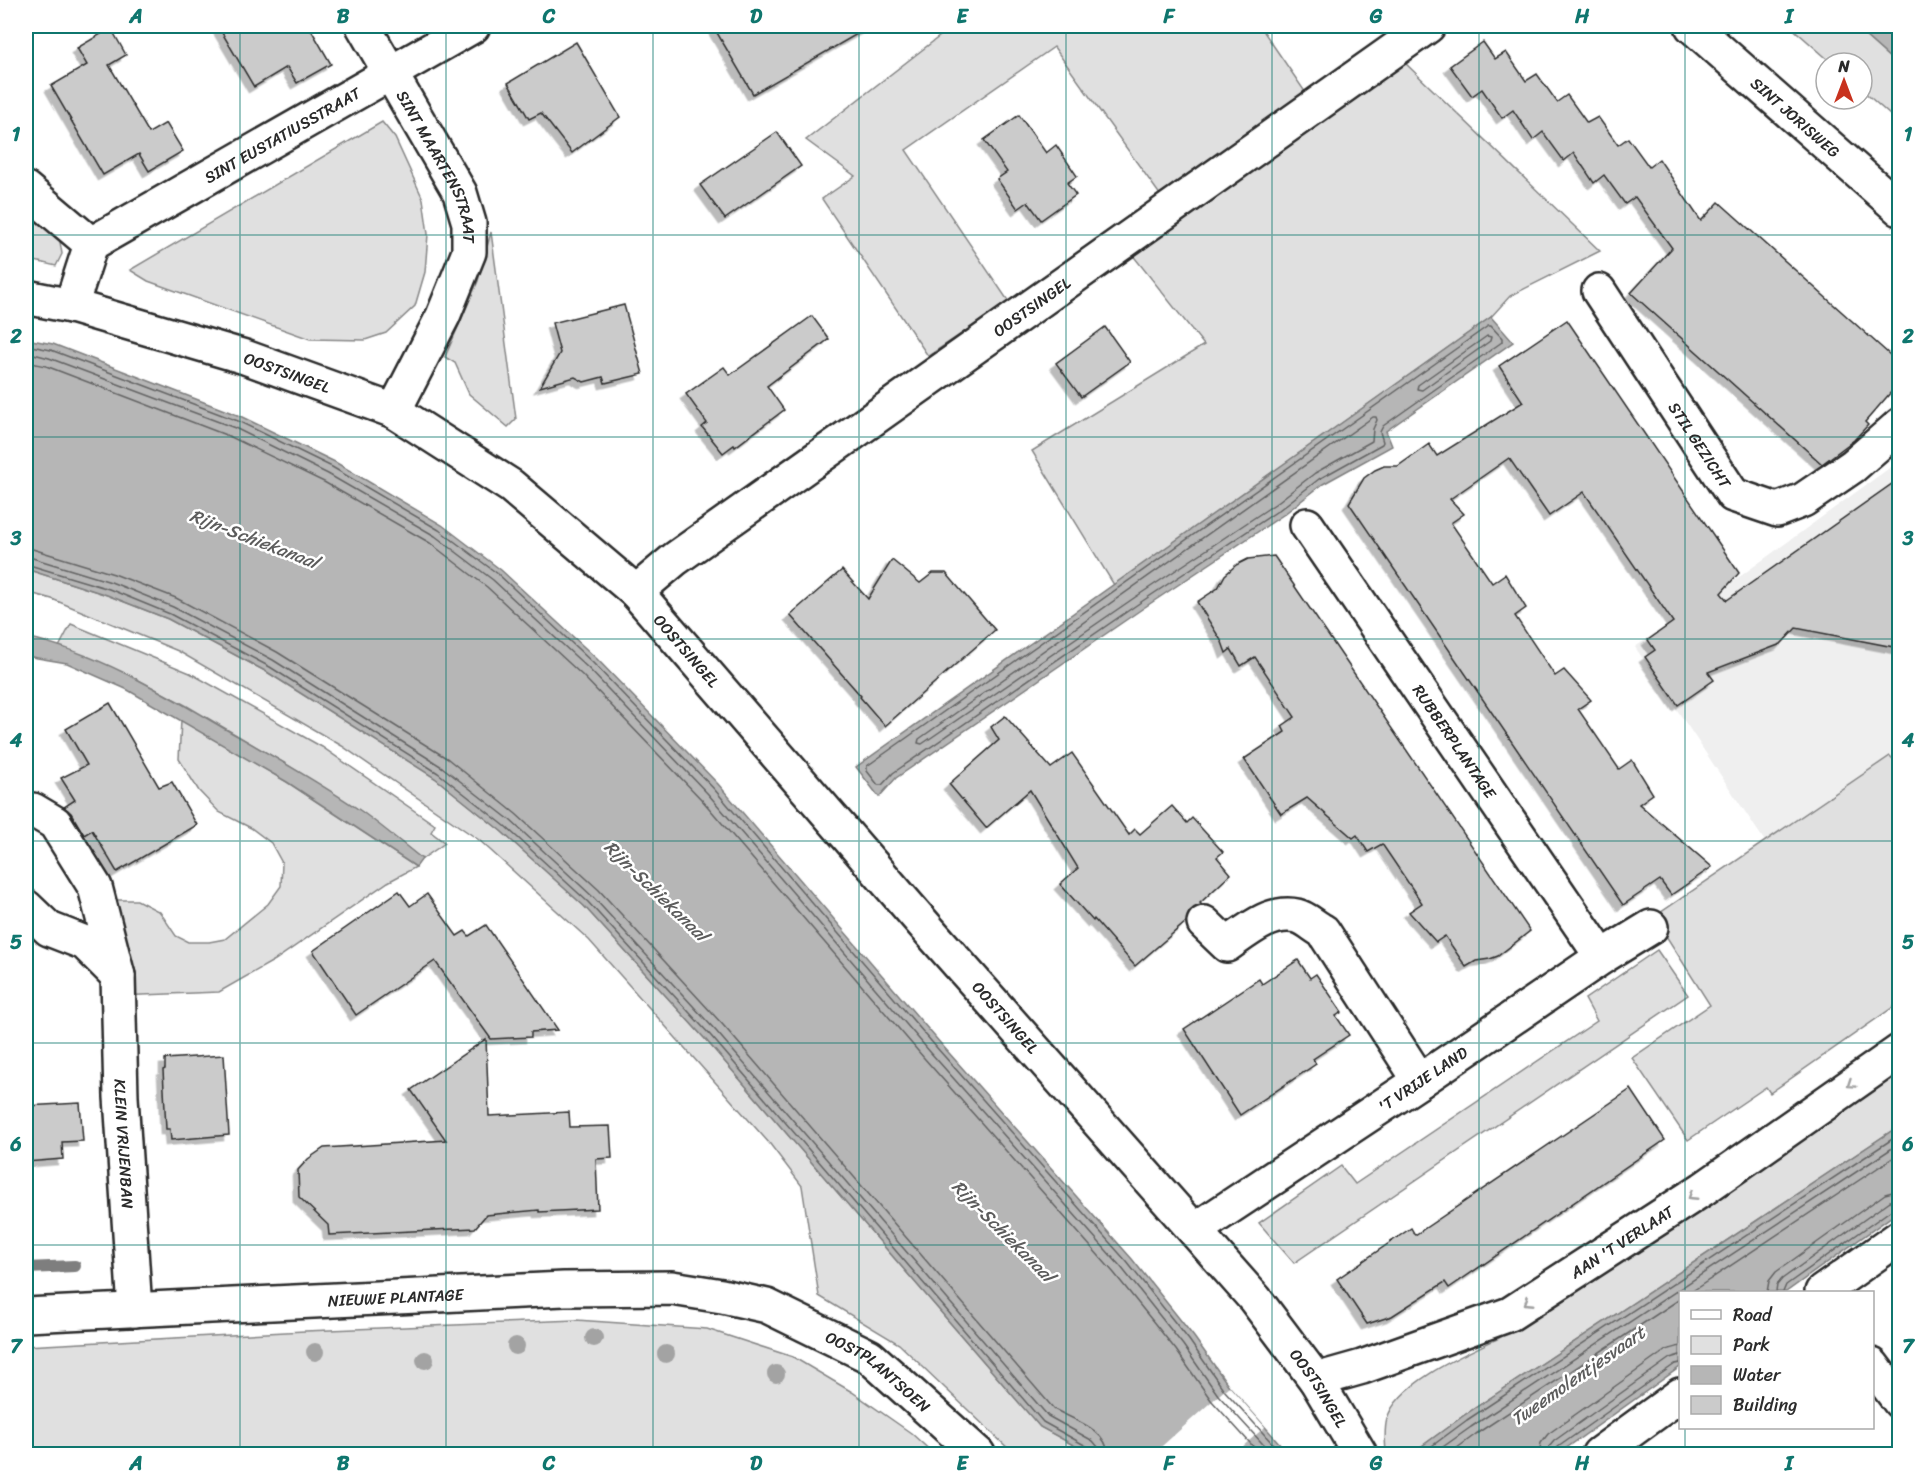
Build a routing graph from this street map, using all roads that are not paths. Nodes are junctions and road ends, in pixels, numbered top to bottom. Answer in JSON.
{"nodes":[{"id":1,"x":363,"y":26,"type":"edge"},
{"id":2,"x":473,"y":26,"type":"edge"},
{"id":3,"x":1428,"y":26,"type":"edge"},
{"id":4,"x":1692,"y":26,"type":"edge"},
{"id":5,"x":390,"y":74,"type":"junction"},
{"id":6,"x":26,"y":189,"type":"edge"},
{"id":7,"x":1899,"y":209,"type":"edge"},
{"id":8,"x":91,"y":244,"type":"junction"},
{"id":9,"x":1599,"y":291,"type":"dead end"},
{"id":10,"x":26,"y":297,"type":"edge"},
{"id":11,"x":71,"y":306,"type":"junction"},
{"id":12,"x":394,"y":411,"type":"junction"},
{"id":13,"x":1899,"y":425,"type":"edge"},
{"id":14,"x":1307,"y":525,"type":"dead end"},
{"id":15,"x":636,"y":592,"type":"junction"},
{"id":16,"x":26,"y":812,"type":"edge"},
{"id":17,"x":26,"y":907,"type":"edge"},
{"id":18,"x":1204,"y":922,"type":"dead end"},
{"id":19,"x":1651,"y":927,"type":"dead end"},
{"id":20,"x":1602,"y":957,"type":"junction"},
{"id":21,"x":118,"y":976,"type":"junction"},
{"id":22,"x":1899,"y":1051,"type":"edge"},
{"id":23,"x":1420,"y":1081,"type":"junction"},
{"id":24,"x":1195,"y":1230,"type":"junction"},
{"id":25,"x":1899,"y":1237,"type":"edge"},
{"id":26,"x":1825,"y":1291,"type":"edge"},
{"id":27,"x":766,"y":1306,"type":"joint"},
{"id":28,"x":135,"y":1310,"type":"junction"},
{"id":29,"x":26,"y":1315,"type":"edge"},
{"id":30,"x":1874,"y":1368,"type":"edge"},
{"id":31,"x":1316,"y":1380,"type":"junction"},
{"id":32,"x":1679,"y":1396,"type":"edge"},
{"id":33,"x":1899,"y":1402,"type":"edge"},
{"id":34,"x":978,"y":1455,"type":"edge"},
{"id":35,"x":1360,"y":1455,"type":"edge"},
{"id":36,"x":1599,"y":1455,"type":"edge"}],
"edges":[{"from":1,"to":5,"type":"street","name":"SINT MAARTENSTRAAT"},
{"from":2,"to":5,"type":"street","name":"SINT EUSTATIUSSTRAAT"},
{"from":3,"to":15,"type":"street","name":"OOSTSINGEL"},
{"from":4,"to":7,"type":"street","name":"SINT JORISWEG"},
{"from":5,"to":8,"type":"street","name":"SINT EUSTATIUSSTRAAT"},
{"from":5,"to":12,"type":"street","name":"SINT MAARTENSTRAAT"},
{"from":6,"to":8,"type":"street"},
{"from":8,"to":11,"type":"street"},
{"from":9,"to":13,"type":"street","name":"STIL GEZICHT"},
{"from":10,"to":11,"type":"street","name":"OOSTSINGEL"},
{"from":11,"to":12,"type":"street","name":"OOSTSINGEL"},
{"from":12,"to":15,"type":"street","name":"OOSTSINGEL"},
{"from":14,"to":20,"type":"street","name":"RUBBERPLANTAGE"},
{"from":15,"to":24,"type":"street","name":"OOSTSINGEL"},
{"from":16,"to":21,"type":"street","name":"KLEIN VRIJENBAN"},
{"from":17,"to":21,"type":"street"},
{"from":18,"to":23,"type":"street"},
{"from":19,"to":20,"type":"street","name":"'T VRIJE LAND"},
{"from":20,"to":23,"type":"street","name":"'T VRIJE LAND"},
{"from":21,"to":28,"type":"street","name":"KLEIN VRIJENBAN"},
{"from":22,"to":31,"type":"street","name":"AAN 'T VERLAAT","one_way":true},
{"from":23,"to":24,"type":"street","name":"'T VRIJE LAND"},
{"from":24,"to":31,"type":"street","name":"OOSTSINGEL"},
{"from":25,"to":26,"type":"street"},
{"from":27,"to":28,"type":"street","name":"NIEUWE PLANTAGE"},
{"from":27,"to":34,"type":"street","name":"OOSTPLANTSOEN"},
{"from":28,"to":29,"type":"street","name":"NIEUWE PLANTAGE"},
{"from":30,"to":33,"type":"street"},
{"from":31,"to":35,"type":"street","name":"OOSTSINGEL"},
{"from":32,"to":36,"type":"street"}]}
